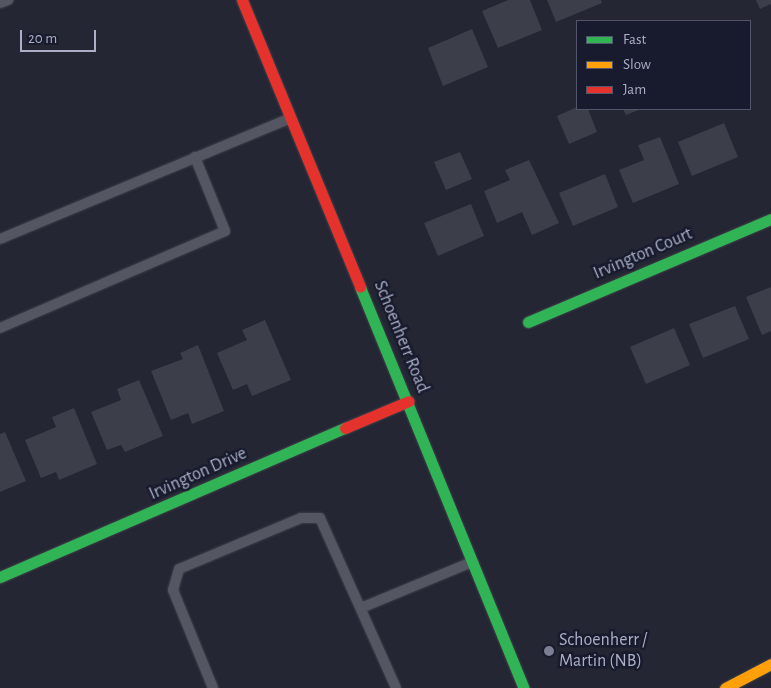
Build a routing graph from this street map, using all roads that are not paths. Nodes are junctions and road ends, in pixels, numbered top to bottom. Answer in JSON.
{"nodes":[{"id":1,"x":242,"y":0,"type":"edge"},
{"id":2,"x":291,"y":117,"type":"junction"},
{"id":3,"x":195,"y":157,"type":"junction"},
{"id":4,"x":771,"y":219,"type":"edge"},
{"id":5,"x":0,"y":240,"type":"edge"},
{"id":6,"x":528,"y":322,"type":"dead end"},
{"id":7,"x":0,"y":328,"type":"edge"},
{"id":8,"x":409,"y":401,"type":"junction"},
{"id":9,"x":473,"y":562,"type":"junction"},
{"id":10,"x":0,"y":576,"type":"edge"},
{"id":11,"x":361,"y":608,"type":"junction"},
{"id":12,"x":771,"y":664,"type":"edge"},
{"id":13,"x":213,"y":688,"type":"edge"},
{"id":14,"x":396,"y":688,"type":"edge"},
{"id":15,"x":524,"y":688,"type":"edge"},
{"id":16,"x":725,"y":688,"type":"edge"}],
"edges":[{"from":1,"to":2,"type":"street","name":"Schoenherr Road"},
{"from":2,"to":3,"type":"lane"},
{"from":2,"to":8,"type":"street","name":"Schoenherr Road"},
{"from":3,"to":5,"type":"lane"},
{"from":3,"to":7,"type":"lane"},
{"from":4,"to":6,"type":"street","name":"Irvington Court"},
{"from":8,"to":9,"type":"street","name":"Schoenherr Road"},
{"from":8,"to":10,"type":"street","name":"Irvington Drive"},
{"from":9,"to":11,"type":"lane"},
{"from":9,"to":15,"type":"street","name":"Schoenherr Road"},
{"from":11,"to":13,"type":"lane"},
{"from":11,"to":14,"type":"lane"},
{"from":12,"to":16,"type":"street"}]}
